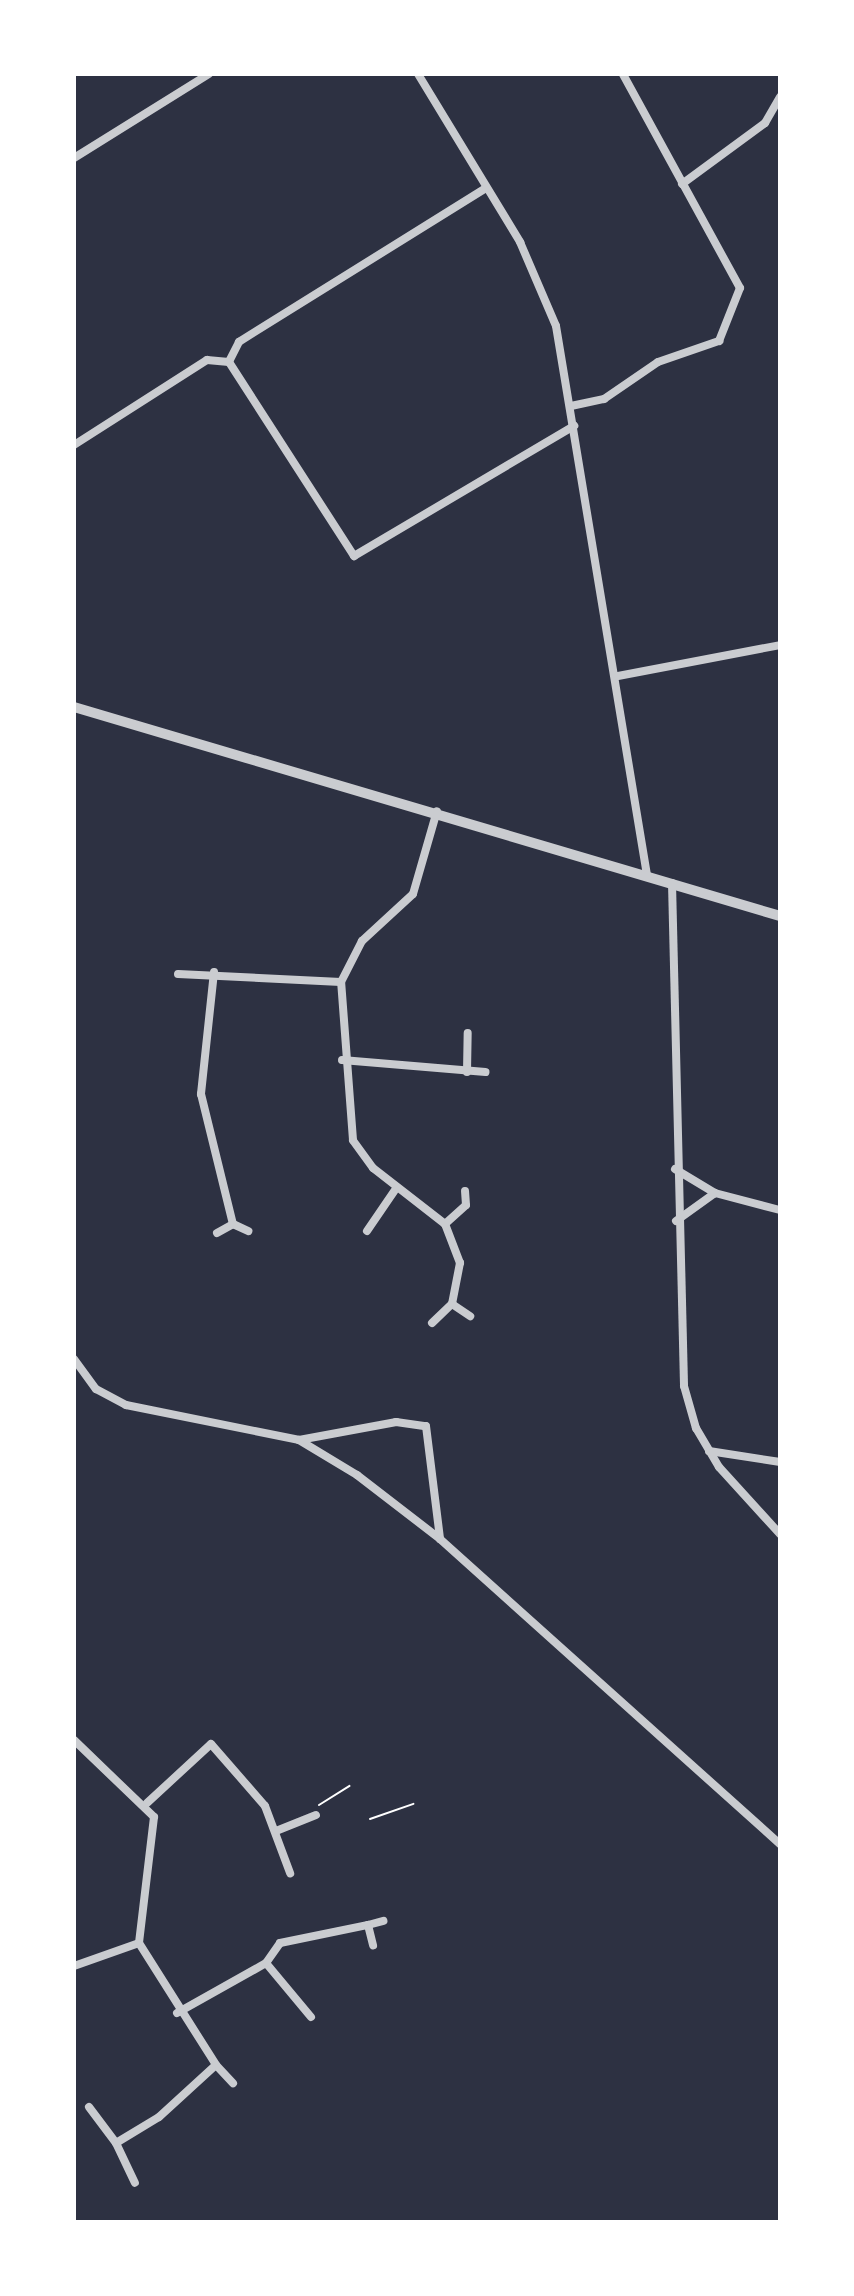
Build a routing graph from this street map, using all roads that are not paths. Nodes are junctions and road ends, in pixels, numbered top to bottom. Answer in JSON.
{"nodes":[{"id":1,"x":209,"y":74,"type":"edge"},
{"id":2,"x":418,"y":74,"type":"edge"},
{"id":3,"x":623,"y":74,"type":"edge"},
{"id":4,"x":780,"y":97,"type":"edge"},
{"id":5,"x":74,"y":158,"type":"edge"},
{"id":6,"x":682,"y":184,"type":"junction"},
{"id":7,"x":486,"y":188,"type":"junction"},
{"id":8,"x":229,"y":362,"type":"junction"},
{"id":9,"x":571,"y":406,"type":"junction"},
{"id":10,"x":574,"y":426,"type":"junction"},
{"id":11,"x":74,"y":445,"type":"edge"},
{"id":12,"x":780,"y":645,"type":"edge"},
{"id":13,"x":618,"y":676,"type":"junction"},
{"id":14,"x":74,"y":707,"type":"edge"},
{"id":15,"x":437,"y":811,"type":"junction"},
{"id":16,"x":647,"y":875,"type":"junction"},
{"id":17,"x":672,"y":883,"type":"junction"},
{"id":18,"x":780,"y":916,"type":"edge"},
{"id":19,"x":214,"y":972,"type":"junction"},
{"id":20,"x":178,"y":974,"type":"dead end"},
{"id":21,"x":341,"y":982,"type":"junction"},
{"id":22,"x":468,"y":1033,"type":"dead end"},
{"id":23,"x":342,"y":1060,"type":"junction"},
{"id":24,"x":467,"y":1072,"type":"junction"},
{"id":25,"x":485,"y":1072,"type":"dead end"},
{"id":26,"x":675,"y":1169,"type":"junction"},
{"id":27,"x":397,"y":1187,"type":"junction"},
{"id":28,"x":465,"y":1191,"type":"dead end"},
{"id":29,"x":715,"y":1193,"type":"junction"},
{"id":30,"x":780,"y":1210,"type":"edge"},
{"id":31,"x":676,"y":1221,"type":"junction"},
{"id":32,"x":233,"y":1224,"type":"junction"},
{"id":33,"x":445,"y":1224,"type":"junction"},
{"id":34,"x":248,"y":1231,"type":"dead end"},
{"id":35,"x":367,"y":1231,"type":"dead end"},
{"id":36,"x":217,"y":1233,"type":"dead end"},
{"id":37,"x":452,"y":1304,"type":"junction"},
{"id":38,"x":470,"y":1316,"type":"dead end"},
{"id":39,"x":432,"y":1323,"type":"dead end"},
{"id":40,"x":74,"y":1359,"type":"edge"},
{"id":41,"x":299,"y":1440,"type":"junction"},
{"id":42,"x":709,"y":1451,"type":"junction"},
{"id":43,"x":780,"y":1462,"type":"edge"},
{"id":44,"x":780,"y":1534,"type":"edge"},
{"id":45,"x":440,"y":1539,"type":"junction"},
{"id":46,"x":74,"y":1740,"type":"edge"},
{"id":47,"x":147,"y":1803,"type":"junction"},
{"id":48,"x":316,"y":1815,"type":"road end"},
{"id":49,"x":276,"y":1831,"type":"junction"},
{"id":50,"x":780,"y":1844,"type":"edge"},
{"id":51,"x":290,"y":1873,"type":"dead end"},
{"id":52,"x":383,"y":1921,"type":"dead end"},
{"id":53,"x":368,"y":1925,"type":"junction"},
{"id":54,"x":139,"y":1943,"type":"junction"},
{"id":55,"x":373,"y":1945,"type":"dead end"},
{"id":56,"x":266,"y":1963,"type":"junction"},
{"id":57,"x":74,"y":1966,"type":"edge"},
{"id":58,"x":177,"y":2013,"type":"junction"},
{"id":59,"x":311,"y":2017,"type":"dead end"},
{"id":60,"x":216,"y":2065,"type":"junction"},
{"id":61,"x":233,"y":2083,"type":"dead end"},
{"id":62,"x":89,"y":2107,"type":"dead end"},
{"id":63,"x":116,"y":2143,"type":"junction"},
{"id":64,"x":135,"y":2183,"type":"dead end"}],
"edges":[{"from":1,"to":5,"type":"street"},
{"from":2,"to":7,"type":"street"},
{"from":3,"to":6,"type":"street"},
{"from":4,"to":6,"type":"street"},
{"from":6,"to":9,"type":"street"},
{"from":7,"to":8,"type":"street"},
{"from":7,"to":9,"type":"street"},
{"from":8,"to":10,"type":"street"},
{"from":8,"to":11,"type":"street"},
{"from":9,"to":10,"type":"street"},
{"from":10,"to":13,"type":"street"},
{"from":12,"to":13,"type":"street"},
{"from":13,"to":16,"type":"street"},
{"from":14,"to":15,"type":"street"},
{"from":15,"to":16,"type":"street"},
{"from":15,"to":21,"type":"street"},
{"from":16,"to":17,"type":"street"},
{"from":17,"to":18,"type":"street"},
{"from":17,"to":26,"type":"street"},
{"from":19,"to":20,"type":"street"},
{"from":19,"to":21,"type":"street"},
{"from":19,"to":32,"type":"street"},
{"from":21,"to":23,"type":"street"},
{"from":22,"to":24,"type":"street"},
{"from":23,"to":24,"type":"street"},
{"from":23,"to":27,"type":"street"},
{"from":24,"to":25,"type":"street"},
{"from":26,"to":29,"type":"street"},
{"from":26,"to":31,"type":"street"},
{"from":27,"to":33,"type":"street"},
{"from":27,"to":35,"type":"street"},
{"from":28,"to":33,"type":"street"},
{"from":29,"to":30,"type":"street"},
{"from":29,"to":31,"type":"street"},
{"from":31,"to":42,"type":"street"},
{"from":32,"to":34,"type":"street"},
{"from":32,"to":36,"type":"street"},
{"from":33,"to":37,"type":"street"},
{"from":37,"to":38,"type":"street"},
{"from":37,"to":39,"type":"street"},
{"from":40,"to":41,"type":"street"},
{"from":41,"to":45,"type":"street"},
{"from":41,"to":45,"type":"street"},
{"from":42,"to":43,"type":"street"},
{"from":42,"to":44,"type":"street"},
{"from":45,"to":50,"type":"street"},
{"from":46,"to":47,"type":"street"},
{"from":47,"to":49,"type":"street"},
{"from":47,"to":54,"type":"street"},
{"from":48,"to":49,"type":"street"},
{"from":49,"to":51,"type":"street"},
{"from":52,"to":53,"type":"street"},
{"from":53,"to":55,"type":"street"},
{"from":53,"to":56,"type":"street"},
{"from":54,"to":57,"type":"street"},
{"from":54,"to":58,"type":"street"},
{"from":56,"to":58,"type":"street"},
{"from":56,"to":59,"type":"street"},
{"from":58,"to":60,"type":"street"},
{"from":60,"to":61,"type":"street"},
{"from":60,"to":63,"type":"street"},
{"from":62,"to":63,"type":"street"},
{"from":63,"to":64,"type":"street"}]}
